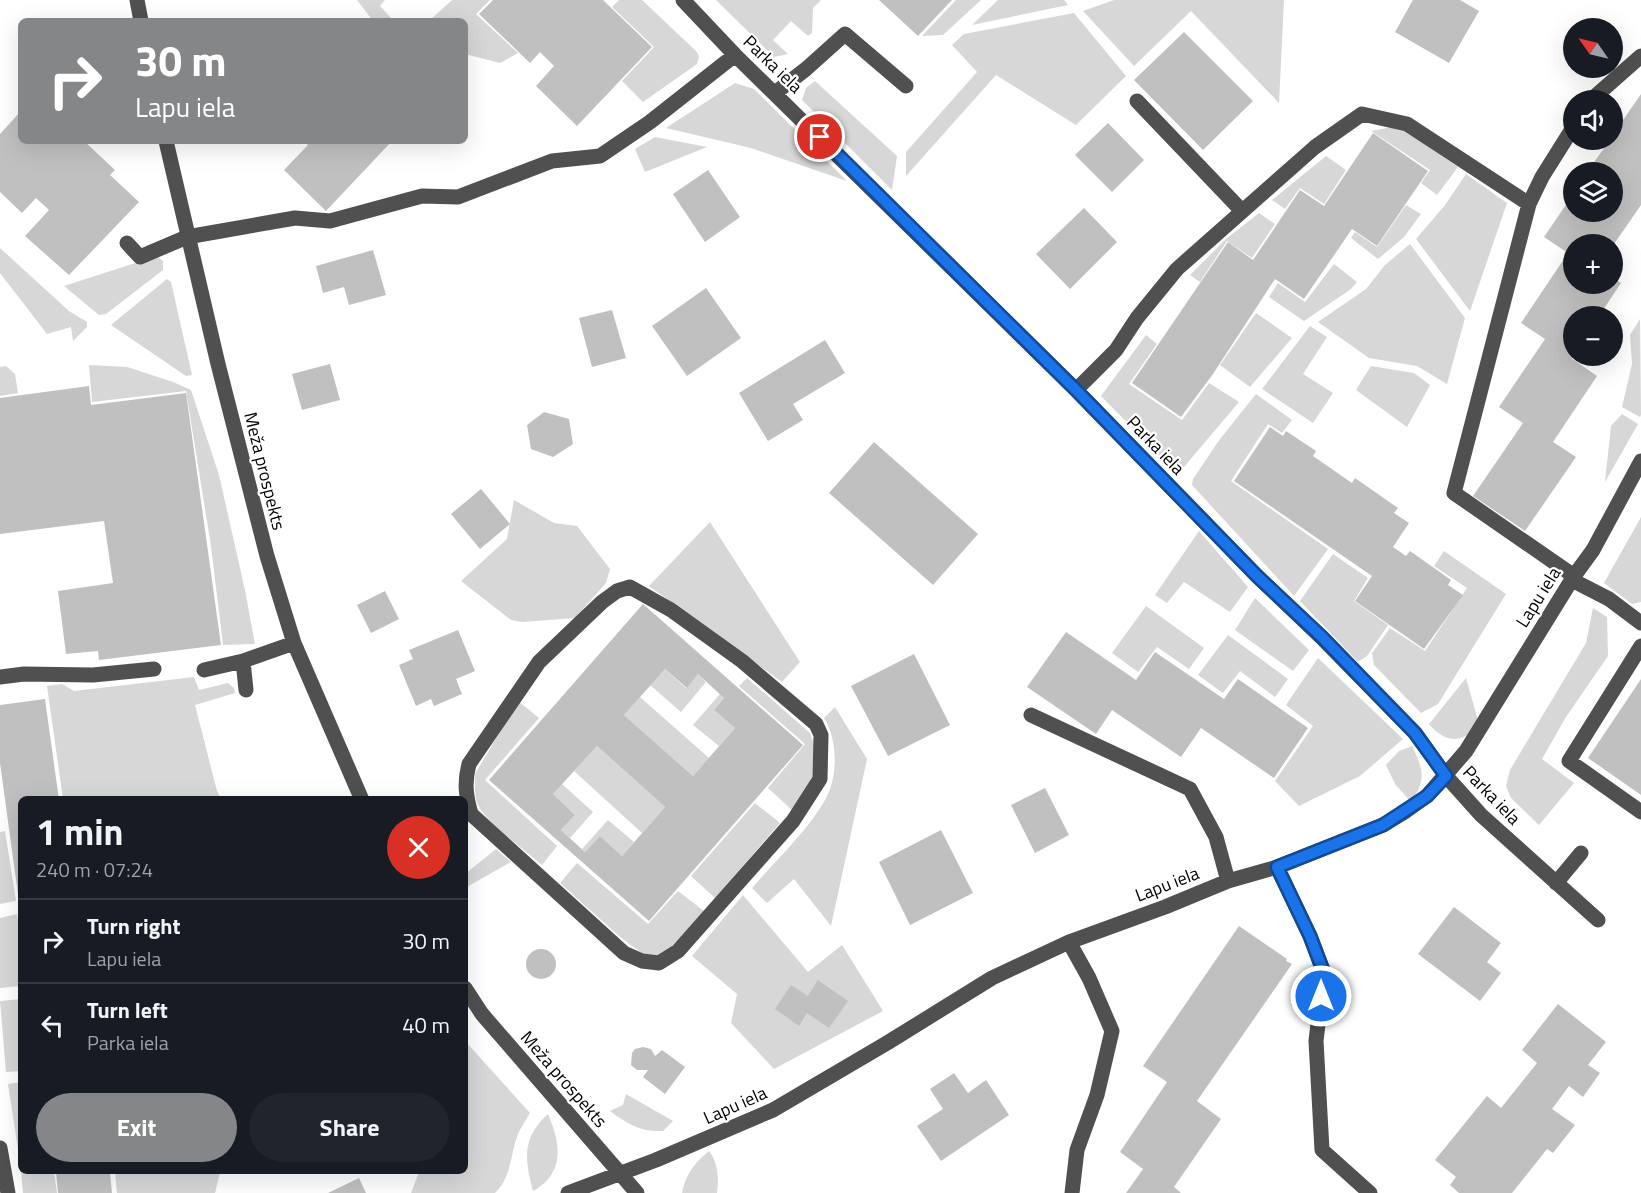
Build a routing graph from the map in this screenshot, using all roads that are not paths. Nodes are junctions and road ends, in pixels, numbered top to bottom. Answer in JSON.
{"nodes":[{"id":1,"x":138,"y":0,"type":"edge"},
{"id":2,"x":683,"y":0,"type":"edge"},
{"id":3,"x":141,"y":18,"type":"edge"},
{"id":4,"x":735,"y":55,"type":"junction"},
{"id":5,"x":1641,"y":56,"type":"edge"},
{"id":6,"x":906,"y":86,"type":"dead end"},
{"id":7,"x":1602,"y":90,"type":"edge"},
{"id":8,"x":775,"y":93,"type":"junction"},
{"id":9,"x":1137,"y":101,"type":"dead end"},
{"id":10,"x":167,"y":144,"type":"edge"},
{"id":11,"x":1563,"y":144,"type":"edge"},
{"id":12,"x":1529,"y":204,"type":"junction"},
{"id":13,"x":1242,"y":211,"type":"junction"},
{"id":14,"x":187,"y":237,"type":"junction"},
{"id":15,"x":127,"y":243,"type":"dead end"},
{"id":16,"x":1076,"y":390,"type":"junction"},
{"id":17,"x":1641,"y":461,"type":"edge"},
{"id":18,"x":1573,"y":578,"type":"junction"},
{"id":19,"x":1641,"y":623,"type":"edge"},
{"id":20,"x":294,"y":644,"type":"junction"},
{"id":21,"x":1641,"y":646,"type":"edge"},
{"id":22,"x":243,"y":661,"type":"junction"},
{"id":23,"x":154,"y":669,"type":"dead end"},
{"id":24,"x":204,"y":670,"type":"dead end"},
{"id":25,"x":0,"y":677,"type":"edge"},
{"id":26,"x":246,"y":690,"type":"dead end"},
{"id":27,"x":1031,"y":715,"type":"dead end"},
{"id":28,"x":1446,"y":776,"type":"junction"},
{"id":29,"x":360,"y":796,"type":"edge"},
{"id":30,"x":466,"y":796,"type":"edge"},
{"id":31,"x":468,"y":804,"type":"edge"},
{"id":32,"x":1641,"y":812,"type":"edge"},
{"id":33,"x":498,"y":839,"type":"joint"},
{"id":34,"x":1581,"y":853,"type":"dead end"},
{"id":35,"x":1277,"y":867,"type":"junction"},
{"id":36,"x":1228,"y":881,"type":"junction"},
{"id":37,"x":1556,"y":883,"type":"junction"},
{"id":38,"x":1598,"y":920,"type":"dead end"},
{"id":39,"x":1069,"y":942,"type":"junction"},
{"id":40,"x":468,"y":993,"type":"edge"},
{"id":41,"x":0,"y":1148,"type":"edge"},
{"id":42,"x":621,"y":1174,"type":"junction"},
{"id":43,"x":8,"y":1193,"type":"edge"},
{"id":44,"x":568,"y":1193,"type":"edge"},
{"id":45,"x":637,"y":1193,"type":"edge"},
{"id":46,"x":1072,"y":1193,"type":"edge"},
{"id":47,"x":1370,"y":1193,"type":"edge"}],
"edges":[{"from":1,"to":3,"type":"street"},
{"from":2,"to":4,"type":"street","name":"Parka iela"},
{"from":4,"to":8,"type":"street","name":"Parka iela"},
{"from":4,"to":14,"type":"street"},
{"from":5,"to":7,"type":"street"},
{"from":6,"to":8,"type":"street"},
{"from":8,"to":16,"type":"street","name":"Parka iela"},
{"from":9,"to":13,"type":"street"},
{"from":10,"to":14,"type":"street","name":"Meža prospekts"},
{"from":11,"to":12,"type":"street"},
{"from":12,"to":13,"type":"street"},
{"from":12,"to":18,"type":"street"},
{"from":13,"to":16,"type":"street"},
{"from":14,"to":15,"type":"street"},
{"from":14,"to":20,"type":"street","name":"Meža prospekts"},
{"from":16,"to":28,"type":"street","name":"Parka iela"},
{"from":17,"to":18,"type":"street","name":"Lapu iela"},
{"from":18,"to":19,"type":"street"},
{"from":18,"to":28,"type":"street","name":"Lapu iela"},
{"from":20,"to":22,"type":"street"},
{"from":20,"to":29,"type":"street","name":"Meža prospekts"},
{"from":21,"to":32,"type":"street"},
{"from":22,"to":24,"type":"street"},
{"from":22,"to":26,"type":"street"},
{"from":23,"to":25,"type":"street"},
{"from":27,"to":36,"type":"street"},
{"from":28,"to":35,"type":"street","name":"Lapu iela"},
{"from":28,"to":37,"type":"street","name":"Parka iela"},
{"from":30,"to":33,"type":"street"},
{"from":31,"to":33,"type":"street"},
{"from":34,"to":37,"type":"street"},
{"from":35,"to":36,"type":"street","name":"Lapu iela"},
{"from":35,"to":47,"type":"street"},
{"from":36,"to":39,"type":"street","name":"Lapu iela"},
{"from":37,"to":38,"type":"street","name":"Parka iela"},
{"from":39,"to":42,"type":"street","name":"Lapu iela"},
{"from":39,"to":46,"type":"street"},
{"from":40,"to":42,"type":"street","name":"Meža prospekts"},
{"from":41,"to":43,"type":"street"},
{"from":42,"to":44,"type":"street","name":"Lapu iela"},
{"from":42,"to":45,"type":"street","name":"Meža prospekts"}]}
